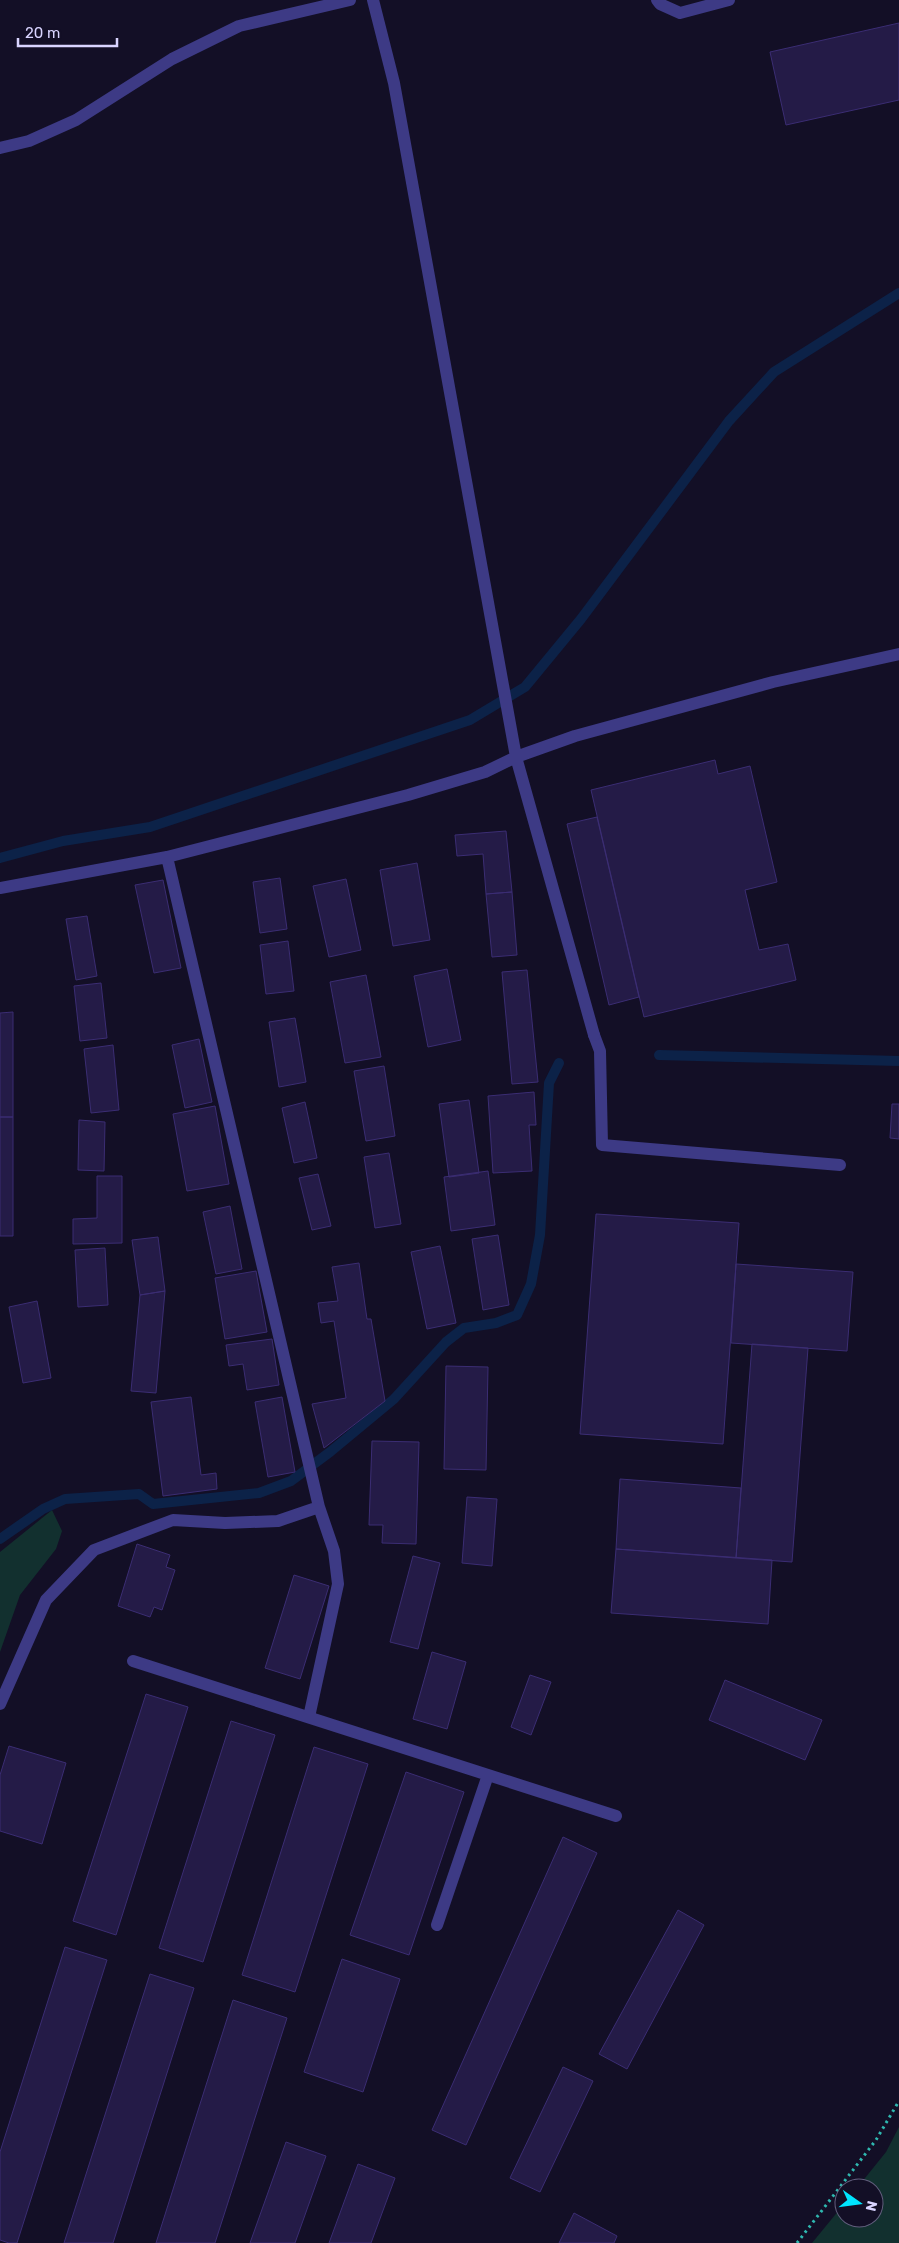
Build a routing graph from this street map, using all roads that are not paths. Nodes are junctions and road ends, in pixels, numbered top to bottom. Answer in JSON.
{"nodes":[{"id":1,"x":350,"y":0,"type":"edge"},
{"id":2,"x":373,"y":0,"type":"edge"},
{"id":3,"x":657,"y":0,"type":"edge"},
{"id":4,"x":729,"y":0,"type":"edge"},
{"id":5,"x":0,"y":148,"type":"edge"},
{"id":6,"x":899,"y":654,"type":"edge"},
{"id":7,"x":516,"y":758,"type":"junction"},
{"id":8,"x":167,"y":857,"type":"junction"},
{"id":9,"x":0,"y":888,"type":"edge"},
{"id":10,"x":840,"y":1165,"type":"dead end"},
{"id":11,"x":319,"y":1507,"type":"junction"},
{"id":12,"x":133,"y":1661,"type":"dead end"},
{"id":13,"x":0,"y":1704,"type":"edge"},
{"id":14,"x":309,"y":1717,"type":"junction"},
{"id":15,"x":488,"y":1775,"type":"junction"},
{"id":16,"x":616,"y":1816,"type":"dead end"},
{"id":17,"x":437,"y":1925,"type":"dead end"}],
"edges":[{"from":1,"to":5,"type":"street"},
{"from":2,"to":7,"type":"street"},
{"from":3,"to":4,"type":"street"},
{"from":6,"to":7,"type":"street"},
{"from":7,"to":8,"type":"street"},
{"from":7,"to":10,"type":"street"},
{"from":8,"to":9,"type":"street"},
{"from":8,"to":11,"type":"street"},
{"from":11,"to":13,"type":"street"},
{"from":11,"to":14,"type":"street"},
{"from":12,"to":14,"type":"street"},
{"from":14,"to":15,"type":"street"},
{"from":15,"to":16,"type":"street"},
{"from":15,"to":17,"type":"street"}]}
